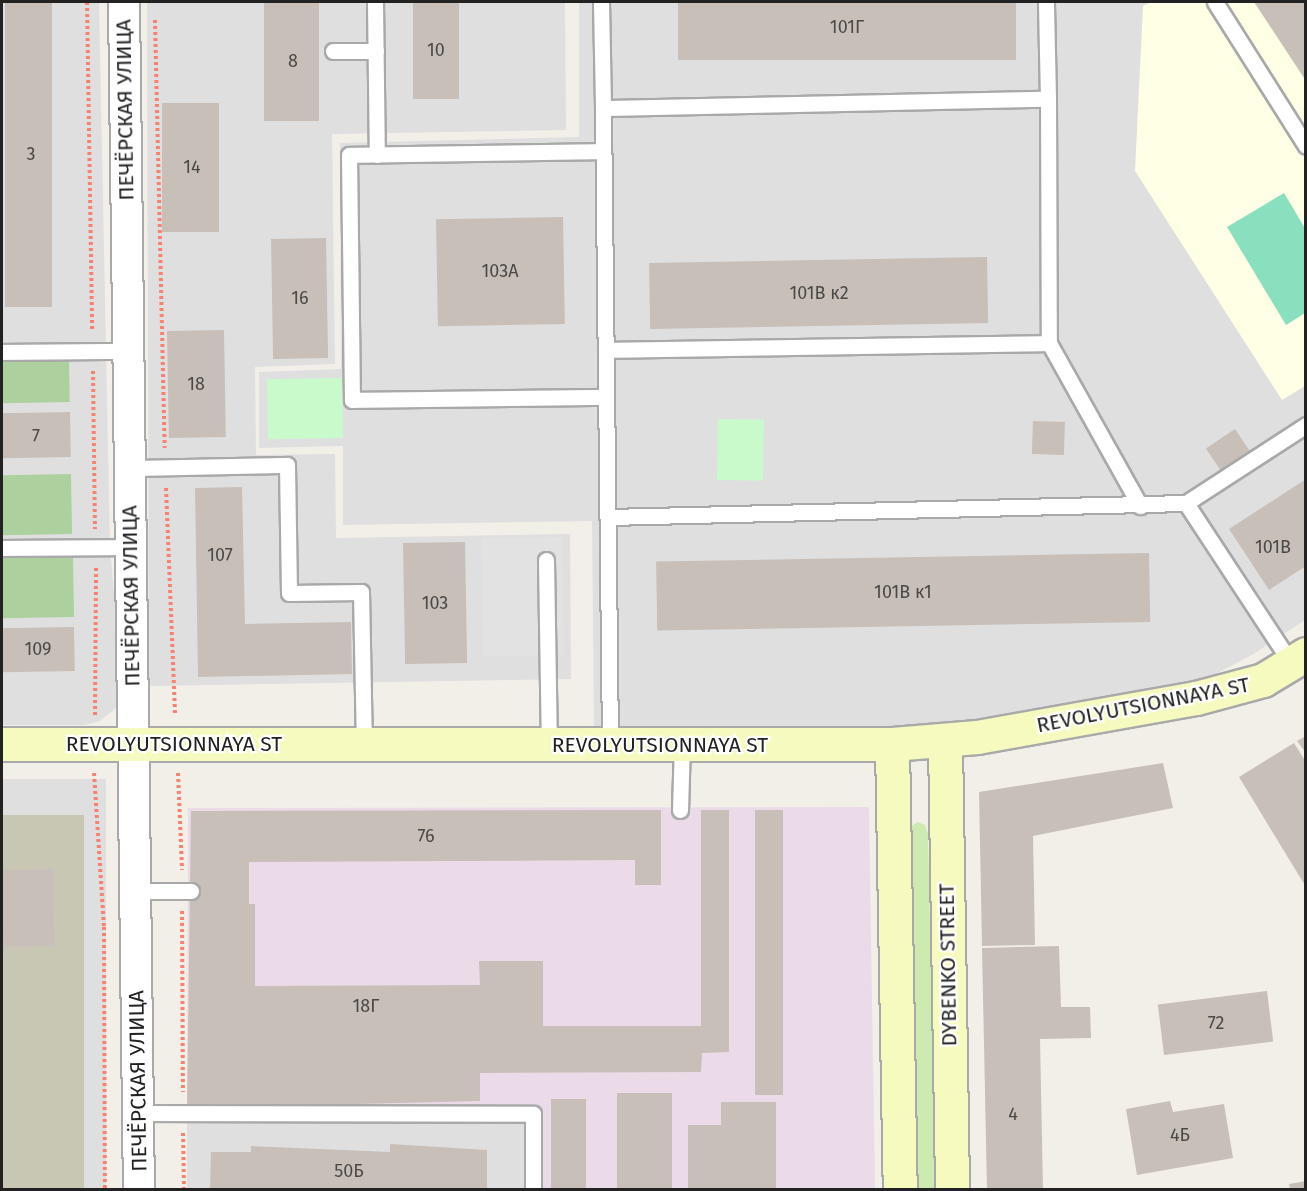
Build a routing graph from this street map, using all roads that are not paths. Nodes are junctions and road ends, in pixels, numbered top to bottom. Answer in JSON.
{"nodes":[{"id":1,"x":124,"y":2,"type":"edge"},
{"id":2,"x":375,"y":2,"type":"edge"},
{"id":3,"x":601,"y":2,"type":"edge"},
{"id":4,"x":1046,"y":2,"type":"edge"},
{"id":5,"x":1215,"y":2,"type":"edge"},
{"id":6,"x":333,"y":51,"type":"dead end"},
{"id":7,"x":376,"y":51,"type":"junction"},
{"id":8,"x":1048,"y":99,"type":"junction"},
{"id":9,"x":603,"y":108,"type":"junction"},
{"id":10,"x":1305,"y":146,"type":"edge"},
{"id":11,"x":603,"y":151,"type":"junction"},
{"id":12,"x":377,"y":155,"type":"junction"},
{"id":13,"x":1049,"y":343,"type":"junction"},
{"id":14,"x":606,"y":350,"type":"junction"},
{"id":15,"x":128,"y":351,"type":"junction"},
{"id":16,"x":2,"y":352,"type":"edge"},
{"id":17,"x":606,"y":397,"type":"junction"},
{"id":18,"x":1305,"y":425,"type":"edge"},
{"id":19,"x":129,"y":468,"type":"junction"},
{"id":20,"x":1186,"y":503,"type":"junction"},
{"id":21,"x":1140,"y":506,"type":"junction"},
{"id":22,"x":608,"y":517,"type":"junction"},
{"id":23,"x":130,"y":547,"type":"junction"},
{"id":24,"x":2,"y":548,"type":"edge"},
{"id":25,"x":546,"y":560,"type":"dead end"},
{"id":26,"x":1298,"y":658,"type":"edge"},
{"id":27,"x":945,"y":741,"type":"junction"},
{"id":28,"x":2,"y":744,"type":"edge"},
{"id":29,"x":133,"y":744,"type":"junction"},
{"id":30,"x":364,"y":744,"type":"junction"},
{"id":31,"x":549,"y":744,"type":"junction"},
{"id":32,"x":610,"y":744,"type":"junction"},
{"id":33,"x":682,"y":744,"type":"junction"},
{"id":34,"x":892,"y":744,"type":"junction"},
{"id":35,"x":681,"y":810,"type":"dead end"},
{"id":36,"x":135,"y":891,"type":"junction"},
{"id":37,"x":186,"y":891,"type":"road end"},
{"id":38,"x":137,"y":1113,"type":"junction"},
{"id":39,"x":140,"y":1190,"type":"edge"},
{"id":40,"x":533,"y":1190,"type":"edge"},
{"id":41,"x":900,"y":1190,"type":"edge"},
{"id":42,"x":952,"y":1190,"type":"edge"}],
"edges":[{"from":1,"to":15,"type":"street","name":"ПЕЧЁРСКАЯ УЛИЦА"},
{"from":2,"to":7,"type":"lane"},
{"from":3,"to":9,"type":"lane"},
{"from":4,"to":8,"type":"lane"},
{"from":5,"to":10,"type":"lane"},
{"from":6,"to":7,"type":"lane"},
{"from":7,"to":12,"type":"lane"},
{"from":8,"to":9,"type":"lane"},
{"from":8,"to":13,"type":"lane"},
{"from":9,"to":11,"type":"lane"},
{"from":11,"to":12,"type":"lane"},
{"from":11,"to":14,"type":"lane"},
{"from":12,"to":17,"type":"lane"},
{"from":13,"to":14,"type":"lane"},
{"from":13,"to":21,"type":"lane"},
{"from":14,"to":17,"type":"lane"},
{"from":15,"to":16,"type":"lane"},
{"from":15,"to":19,"type":"street","name":"ПЕЧЁРСКАЯ УЛИЦА"},
{"from":17,"to":22,"type":"lane"},
{"from":18,"to":20,"type":"lane"},
{"from":19,"to":23,"type":"street","name":"ПЕЧЁРСКАЯ УЛИЦА"},
{"from":19,"to":30,"type":"lane"},
{"from":20,"to":21,"type":"lane"},
{"from":20,"to":26,"type":"lane"},
{"from":21,"to":22,"type":"lane"},
{"from":22,"to":32,"type":"lane"},
{"from":23,"to":24,"type":"lane"},
{"from":23,"to":29,"type":"street","name":"ПЕЧЁРСКАЯ УЛИЦА"},
{"from":25,"to":31,"type":"lane"},
{"from":26,"to":27,"type":"main road","name":"REVOLYUTSIONNAYA ST"},
{"from":27,"to":34,"type":"main road","name":"REVOLYUTSIONNAYA ST"},
{"from":27,"to":42,"type":"main road","name":"DYBENKO STREET"},
{"from":28,"to":29,"type":"main road","name":"REVOLYUTSIONNAYA ST"},
{"from":29,"to":30,"type":"main road","name":"REVOLYUTSIONNAYA ST"},
{"from":29,"to":36,"type":"street","name":"ПЕЧЁРСКАЯ УЛИЦА"},
{"from":30,"to":31,"type":"main road","name":"REVOLYUTSIONNAYA ST"},
{"from":31,"to":32,"type":"main road","name":"REVOLYUTSIONNAYA ST"},
{"from":32,"to":33,"type":"main road","name":"REVOLYUTSIONNAYA ST"},
{"from":33,"to":34,"type":"main road","name":"REVOLYUTSIONNAYA ST"},
{"from":33,"to":35,"type":"lane"},
{"from":34,"to":41,"type":"main road"},
{"from":36,"to":37,"type":"lane"},
{"from":36,"to":38,"type":"street","name":"ПЕЧЁРСКАЯ УЛИЦА"},
{"from":38,"to":39,"type":"street","name":"ПЕЧЁРСКАЯ УЛИЦА"},
{"from":38,"to":40,"type":"lane"}]}
